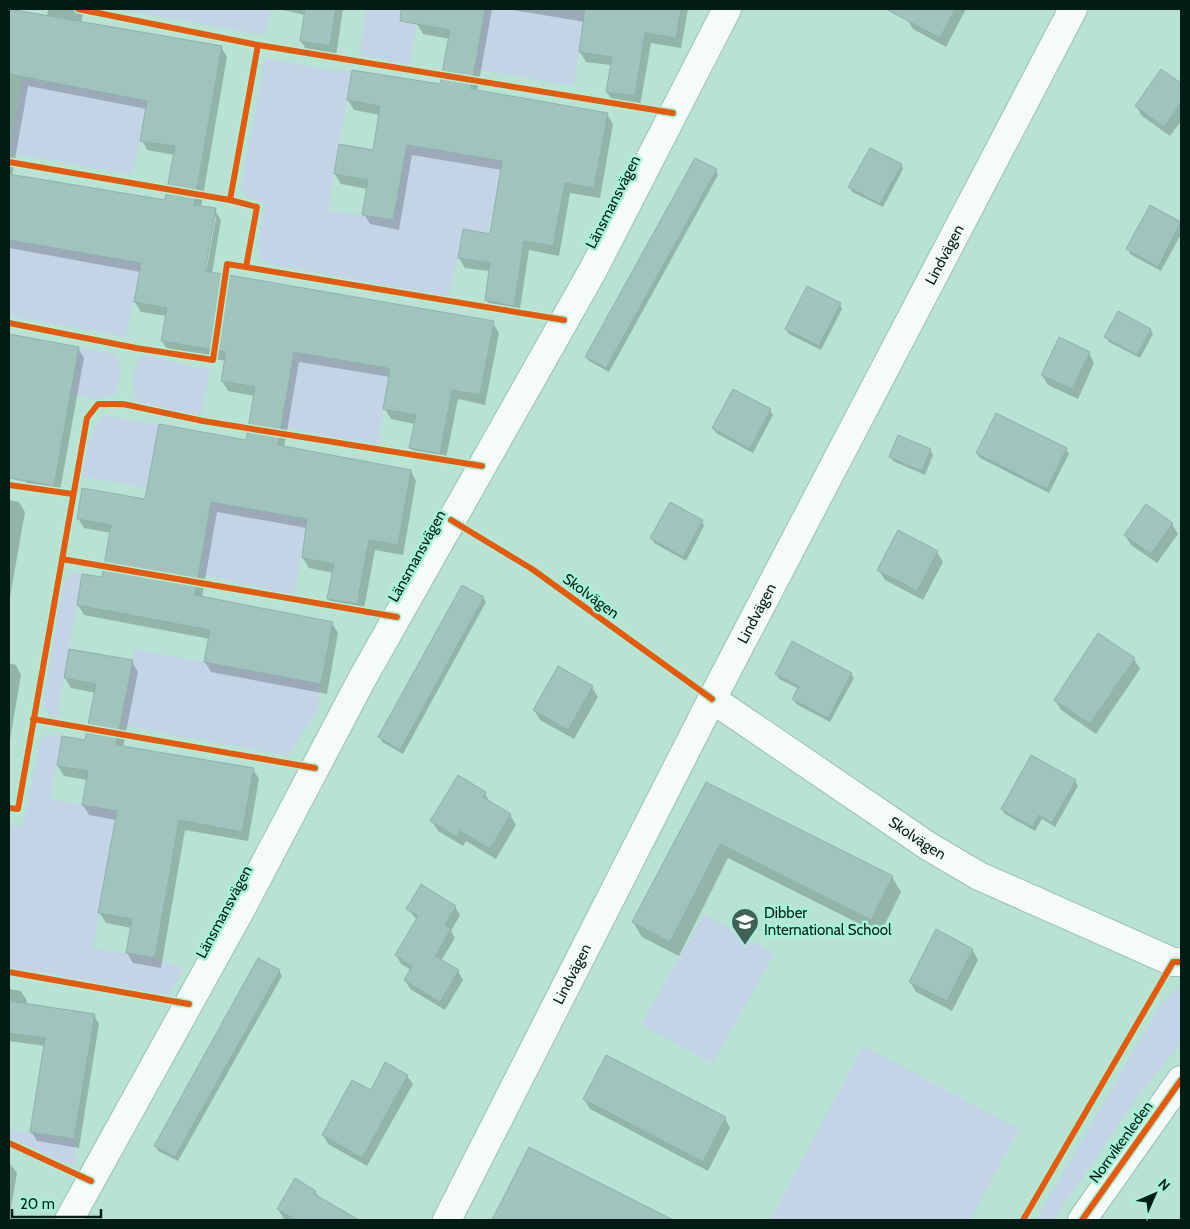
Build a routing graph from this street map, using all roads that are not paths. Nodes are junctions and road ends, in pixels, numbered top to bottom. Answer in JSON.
{"nodes":[{"id":1,"x":727,"y":9,"type":"edge"},
{"id":2,"x":1073,"y":9,"type":"edge"},
{"id":3,"x":712,"y":699,"type":"junction"},
{"id":4,"x":1181,"y":962,"type":"edge"},
{"id":5,"x":1181,"y":1080,"type":"edge"},
{"id":6,"x":69,"y":1220,"type":"edge"},
{"id":7,"x":447,"y":1220,"type":"edge"},
{"id":8,"x":1082,"y":1220,"type":"edge"}],
"edges":[{"from":1,"to":6,"type":"street","name":"Länsmansvägen"},
{"from":2,"to":3,"type":"street","name":"Lindvägen"},
{"from":3,"to":4,"type":"street","name":"Skolvägen"},
{"from":3,"to":7,"type":"street","name":"Lindvägen"},
{"from":5,"to":8,"type":"street","name":"Norrvikenleden"}]}
